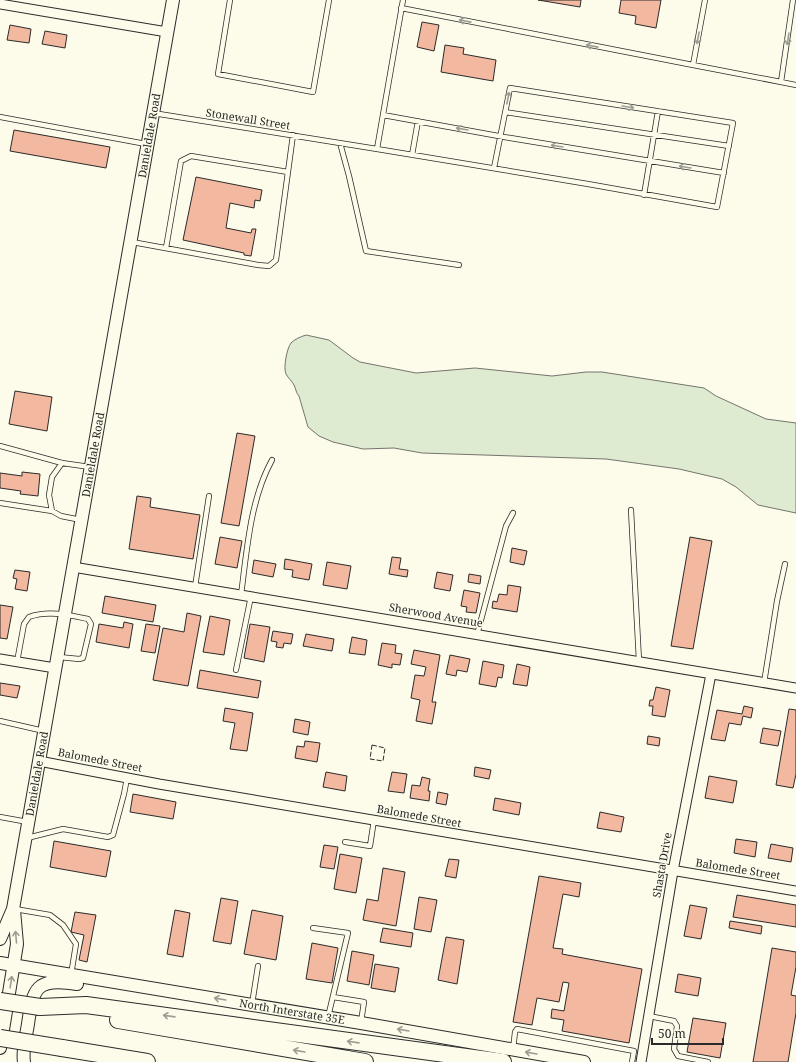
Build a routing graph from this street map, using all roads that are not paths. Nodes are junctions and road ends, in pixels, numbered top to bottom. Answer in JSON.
{"nodes":[{"id":1,"x":172,"y":0,"type":"edge"},
{"id":2,"x":230,"y":0,"type":"edge"},
{"id":3,"x":329,"y":0,"type":"edge"},
{"id":4,"x":403,"y":0,"type":"edge"},
{"id":5,"x":705,"y":0,"type":"edge"},
{"id":6,"x":793,"y":0,"type":"edge"},
{"id":7,"x":0,"y":4,"type":"edge"},
{"id":8,"x":401,"y":8,"type":"junction"},
{"id":9,"x":167,"y":32,"type":"junction"},
{"id":10,"x":693,"y":65,"type":"junction"},
{"id":11,"x":781,"y":82,"type":"junction"},
{"id":12,"x":796,"y":85,"type":"edge"},
{"id":13,"x":658,"y":111,"type":"junction"},
{"id":14,"x":505,"y":112,"type":"junction"},
{"id":15,"x":153,"y":113,"type":"junction"},
{"id":16,"x":383,"y":115,"type":"junction"},
{"id":17,"x":0,"y":117,"type":"edge"},
{"id":18,"x":418,"y":121,"type":"junction"},
{"id":19,"x":654,"y":134,"type":"junction"},
{"id":20,"x":293,"y":135,"type":"junction"},
{"id":21,"x":500,"y":136,"type":"junction"},
{"id":22,"x":340,"y":143,"type":"junction"},
{"id":23,"x":148,"y":145,"type":"junction"},
{"id":24,"x":729,"y":146,"type":"junction"},
{"id":25,"x":377,"y":149,"type":"junction"},
{"id":26,"x":412,"y":155,"type":"junction"},
{"id":27,"x":649,"y":161,"type":"junction"},
{"id":28,"x":494,"y":168,"type":"junction"},
{"id":29,"x":288,"y":172,"type":"junction"},
{"id":30,"x":724,"y":173,"type":"junction"},
{"id":31,"x":644,"y":195,"type":"junction"},
{"id":32,"x":130,"y":242,"type":"junction"},
{"id":33,"x":166,"y":248,"type":"junction"},
{"id":34,"x":459,"y":265,"type":"dead end"},
{"id":35,"x":0,"y":446,"type":"edge"},
{"id":36,"x":272,"y":460,"type":"dead end"},
{"id":37,"x":62,"y":463,"type":"junction"},
{"id":38,"x":91,"y":467,"type":"junction"},
{"id":39,"x":209,"y":496,"type":"dead end"},
{"id":40,"x":0,"y":503,"type":"edge"},
{"id":41,"x":631,"y":510,"type":"dead end"},
{"id":42,"x":52,"y":511,"type":"junction"},
{"id":43,"x":513,"y":513,"type":"dead end"},
{"id":44,"x":81,"y":520,"type":"junction"},
{"id":45,"x":785,"y":564,"type":"dead end"},
{"id":46,"x":73,"y":566,"type":"junction"},
{"id":47,"x":195,"y":587,"type":"junction"},
{"id":48,"x":241,"y":595,"type":"junction"},
{"id":49,"x":251,"y":596,"type":"junction"},
{"id":50,"x":64,"y":614,"type":"junction"},
{"id":51,"x":477,"y":634,"type":"junction"},
{"id":52,"x":57,"y":656,"type":"junction"},
{"id":53,"x":0,"y":659,"type":"edge"},
{"id":54,"x":639,"y":661,"type":"junction"},
{"id":55,"x":17,"y":662,"type":"junction"},
{"id":56,"x":55,"y":668,"type":"junction"},
{"id":57,"x":236,"y":670,"type":"dead end"},
{"id":58,"x":711,"y":674,"type":"junction"},
{"id":59,"x":764,"y":683,"type":"junction"},
{"id":60,"x":796,"y":688,"type":"edge"},
{"id":61,"x":0,"y":721,"type":"edge"},
{"id":62,"x":44,"y":731,"type":"junction"},
{"id":63,"x":39,"y":760,"type":"junction"},
{"id":64,"x":127,"y":778,"type":"junction"},
{"id":65,"x":0,"y":818,"type":"edge"},
{"id":66,"x":374,"y":820,"type":"junction"},
{"id":67,"x":28,"y":822,"type":"junction"},
{"id":68,"x":25,"y":839,"type":"junction"},
{"id":69,"x":345,"y":842,"type":"dead end"},
{"id":70,"x":673,"y":871,"type":"junction"},
{"id":71,"x":796,"y":891,"type":"edge"},
{"id":72,"x":14,"y":909,"type":"junction"},
{"id":73,"x":314,"y":928,"type":"dead end"},
{"id":74,"x":0,"y":939,"type":"edge"},
{"id":75,"x":0,"y":963,"type":"edge"},
{"id":76,"x":14,"y":965,"type":"junction"},
{"id":77,"x":258,"y":966,"type":"dead end"},
{"id":78,"x":71,"y":975,"type":"junction"},
{"id":79,"x":166,"y":990,"type":"junction"},
{"id":80,"x":333,"y":997,"type":"junction"},
{"id":81,"x":0,"y":1001,"type":"edge"},
{"id":82,"x":252,"y":1004,"type":"junction"},
{"id":83,"x":40,"y":1007,"type":"junction"},
{"id":84,"x":649,"y":1016,"type":"junction"},
{"id":85,"x":328,"y":1017,"type":"junction"},
{"id":86,"x":361,"y":1023,"type":"junction"},
{"id":87,"x":0,"y":1038,"type":"edge"},
{"id":88,"x":0,"y":1048,"type":"edge"},
{"id":89,"x":62,"y":1048,"type":"junction"},
{"id":90,"x":513,"y":1050,"type":"junction"},
{"id":91,"x":24,"y":1062,"type":"edge"},
{"id":92,"x":105,"y":1062,"type":"edge"},
{"id":93,"x":147,"y":1062,"type":"edge"},
{"id":94,"x":365,"y":1062,"type":"edge"},
{"id":95,"x":503,"y":1062,"type":"edge"},
{"id":96,"x":584,"y":1062,"type":"edge"},
{"id":97,"x":632,"y":1062,"type":"edge"},
{"id":98,"x":641,"y":1062,"type":"edge"},
{"id":99,"x":708,"y":1062,"type":"edge"}],
"edges":[{"from":1,"to":9,"type":"street","name":"Danieldale Road"},
{"from":2,"to":3,"type":"lane"},
{"from":4,"to":8,"type":"lane"},
{"from":5,"to":10,"type":"lane","one_way":true},
{"from":6,"to":11,"type":"lane","one_way":true},
{"from":7,"to":9,"type":"street"},
{"from":10,"to":8,"type":"lane","one_way":true},
{"from":8,"to":16,"type":"lane"},
{"from":9,"to":15,"type":"street","name":"Danieldale Road"},
{"from":10,"to":11,"type":"lane"},
{"from":11,"to":12,"type":"lane"},
{"from":14,"to":13,"type":"lane","one_way":true},
{"from":13,"to":19,"type":"lane"},
{"from":13,"to":24,"type":"lane"},
{"from":14,"to":19,"type":"lane"},
{"from":14,"to":21,"type":"lane"},
{"from":15,"to":20,"type":"lane","name":"Stonewall Street"},
{"from":15,"to":23,"type":"street","name":"Danieldale Road"},
{"from":16,"to":18,"type":"lane"},
{"from":16,"to":25,"type":"lane"},
{"from":17,"to":23,"type":"lane"},
{"from":21,"to":18,"type":"lane","one_way":true},
{"from":18,"to":26,"type":"lane"},
{"from":19,"to":24,"type":"lane"},
{"from":19,"to":27,"type":"lane"},
{"from":20,"to":22,"type":"lane","name":"Stonewall Street"},
{"from":20,"to":29,"type":"lane"},
{"from":27,"to":21,"type":"lane","one_way":true},
{"from":21,"to":28,"type":"lane"},
{"from":22,"to":25,"type":"lane","name":"Stonewall Street"},
{"from":22,"to":34,"type":"lane"},
{"from":23,"to":32,"type":"street","name":"Danieldale Road"},
{"from":24,"to":30,"type":"lane"},
{"from":25,"to":26,"type":"lane","name":"Stonewall Street"},
{"from":26,"to":28,"type":"lane","name":"Stonewall Street"},
{"from":30,"to":27,"type":"lane","one_way":true},
{"from":27,"to":31,"type":"lane"},
{"from":28,"to":31,"type":"lane","name":"Stonewall Street"},
{"from":29,"to":33,"type":"lane"},
{"from":29,"to":33,"type":"lane"},
{"from":30,"to":31,"type":"lane","name":"Stonewall Street"},
{"from":32,"to":33,"type":"lane"},
{"from":32,"to":38,"type":"street","name":"Danieldale Road"},
{"from":35,"to":37,"type":"lane"},
{"from":36,"to":48,"type":"lane"},
{"from":37,"to":38,"type":"lane"},
{"from":37,"to":42,"type":"lane"},
{"from":38,"to":44,"type":"street","name":"Danieldale Road"},
{"from":39,"to":47,"type":"lane"},
{"from":40,"to":42,"type":"lane"},
{"from":41,"to":54,"type":"lane"},
{"from":42,"to":44,"type":"lane"},
{"from":43,"to":51,"type":"lane"},
{"from":44,"to":46,"type":"street","name":"Danieldale Road"},
{"from":45,"to":59,"type":"lane"},
{"from":46,"to":47,"type":"street","name":"Sherwood Avenue"},
{"from":46,"to":50,"type":"street","name":"Danieldale Road"},
{"from":47,"to":48,"type":"street","name":"Sherwood Avenue"},
{"from":48,"to":49,"type":"street","name":"Sherwood Avenue"},
{"from":49,"to":51,"type":"street","name":"Sherwood Avenue"},
{"from":49,"to":57,"type":"lane"},
{"from":50,"to":52,"type":"street","name":"Danieldale Road"},
{"from":50,"to":52,"type":"lane"},
{"from":50,"to":55,"type":"lane"},
{"from":51,"to":54,"type":"street","name":"Sherwood Avenue"},
{"from":52,"to":56,"type":"street","name":"Danieldale Road"},
{"from":53,"to":55,"type":"street"},
{"from":54,"to":58,"type":"street","name":"Sherwood Avenue"},
{"from":55,"to":56,"type":"street"},
{"from":56,"to":62,"type":"street","name":"Danieldale Road"},
{"from":58,"to":59,"type":"street","name":"Sherwood Avenue"},
{"from":58,"to":70,"type":"street","name":"Shasta Drive"},
{"from":59,"to":60,"type":"street","name":"Sherwood Avenue"},
{"from":61,"to":62,"type":"lane"},
{"from":62,"to":63,"type":"street","name":"Danieldale Road"},
{"from":63,"to":64,"type":"street","name":"Balomede Street"},
{"from":63,"to":67,"type":"street","name":"Danieldale Road"},
{"from":64,"to":66,"type":"street","name":"Balomede Street"},
{"from":64,"to":68,"type":"lane"},
{"from":65,"to":67,"type":"lane"},
{"from":66,"to":69,"type":"lane"},
{"from":66,"to":70,"type":"street","name":"Balomede Street"},
{"from":67,"to":68,"type":"street","name":"Danieldale Road"},
{"from":68,"to":72,"type":"street","name":"Danieldale Road"},
{"from":70,"to":71,"type":"street","name":"Balomede Street"},
{"from":70,"to":84,"type":"street","name":"Shasta Drive"},
{"from":72,"to":74,"type":"street","name":"Danieldale Road"},
{"from":76,"to":72,"type":"street","name":"Danieldale Road","one_way":true},
{"from":72,"to":78,"type":"lane"},
{"from":73,"to":80,"type":"lane"},
{"from":75,"to":76,"type":"street","name":"North Interstate 35E"},
{"from":76,"to":78,"type":"street","name":"North Interstate 35E"},
{"from":88,"to":76,"type":"street","name":"Danieldale Road","one_way":true},
{"from":77,"to":82,"type":"lane"},
{"from":78,"to":79,"type":"street","name":"North Interstate 35E"},
{"from":82,"to":79,"type":"street","name":"North Interstate 35E","one_way":true},
{"from":79,"to":91,"type":"street"},
{"from":80,"to":85,"type":"lane"},
{"from":80,"to":86,"type":"lane"},
{"from":81,"to":83,"type":"highway","bridge":true},
{"from":82,"to":85,"type":"street","name":"North Interstate 35E"},
{"from":94,"to":83,"type":"highway","one_way":true},
{"from":95,"to":83,"type":"highway","one_way":true},
{"from":84,"to":98,"type":"street","name":"Shasta Drive"},
{"from":84,"to":99,"type":"lane"},
{"from":85,"to":86,"type":"street","name":"North Interstate 35E"},
{"from":90,"to":86,"type":"street","name":"North Interstate 35E","one_way":true},
{"from":87,"to":89,"type":"highway","bridge":true},
{"from":89,"to":92,"type":"highway"},
{"from":89,"to":93,"type":"highway"},
{"from":96,"to":90,"type":"street","name":"North Interstate 35E","one_way":true},
{"from":90,"to":97,"type":"lane"}]}
